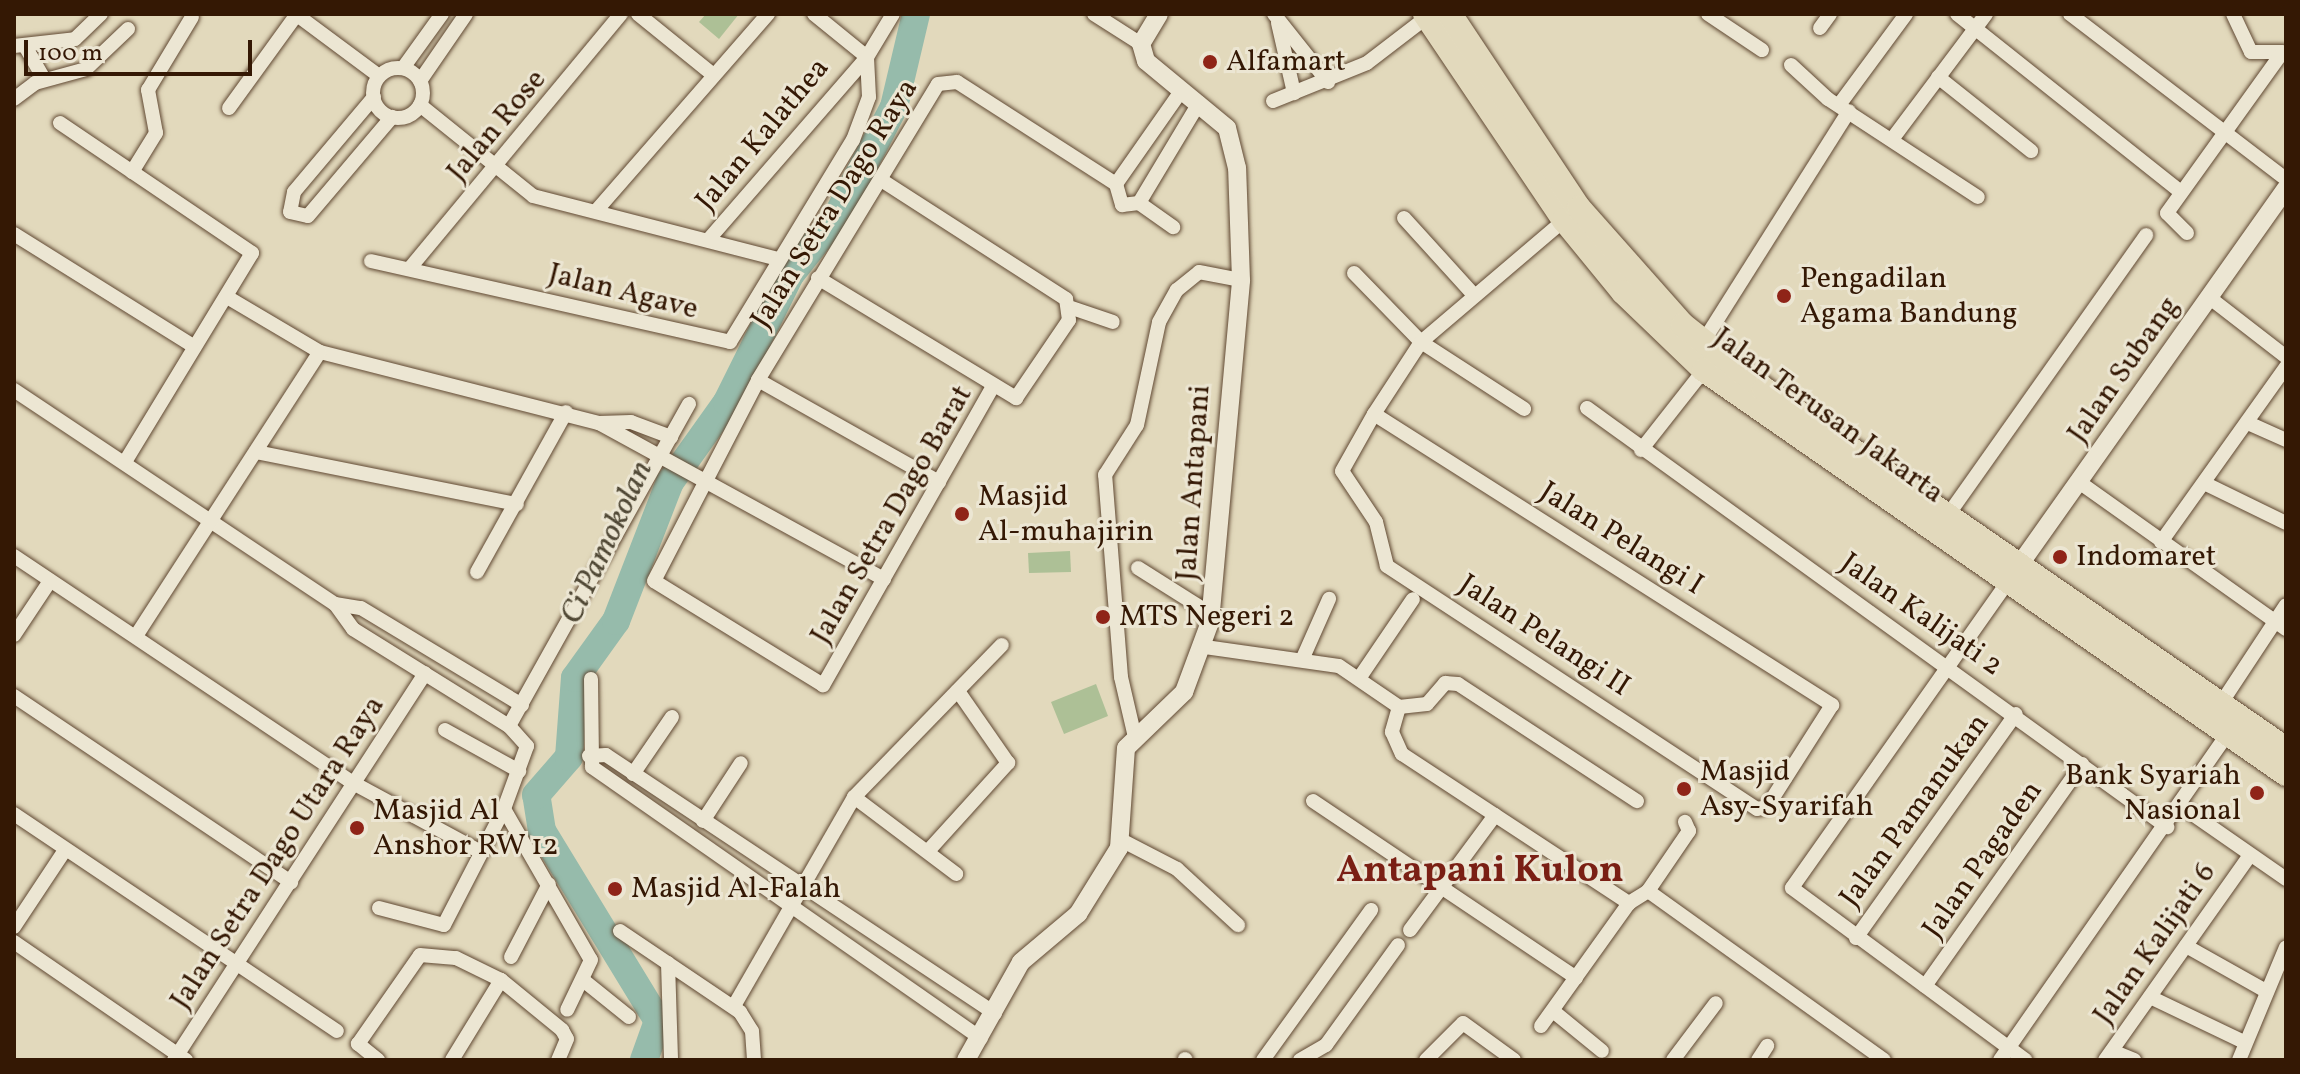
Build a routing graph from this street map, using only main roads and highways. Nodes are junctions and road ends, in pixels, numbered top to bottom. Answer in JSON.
{"nodes":[{"id":1,"x":1434,"y":15,"type":"edge"},
{"id":2,"x":1571,"y":214,"type":"junction"},
{"id":3,"x":2012,"y":574,"type":"junction"},
{"id":4,"x":2227,"y":722,"type":"junction"},
{"id":5,"x":2286,"y":749,"type":"edge"},
{"id":6,"x":2286,"y":774,"type":"edge"}],
"edges":[{"from":1,"to":2,"type":"main road","name":"Jalan Terusan Jakarta"},
{"from":2,"to":3,"type":"main road","name":"Jalan Terusan Jakarta"},
{"from":2,"to":3,"type":"main road","name":"Jalan Terusan Jakarta"},
{"from":3,"to":4,"type":"main road","name":"Jalan Terusan Jakarta"},
{"from":4,"to":5,"type":"main road","name":"Jalan Terusan Jakarta"},
{"from":4,"to":6,"type":"main road","name":"Jalan Terusan Jakarta"}]}
